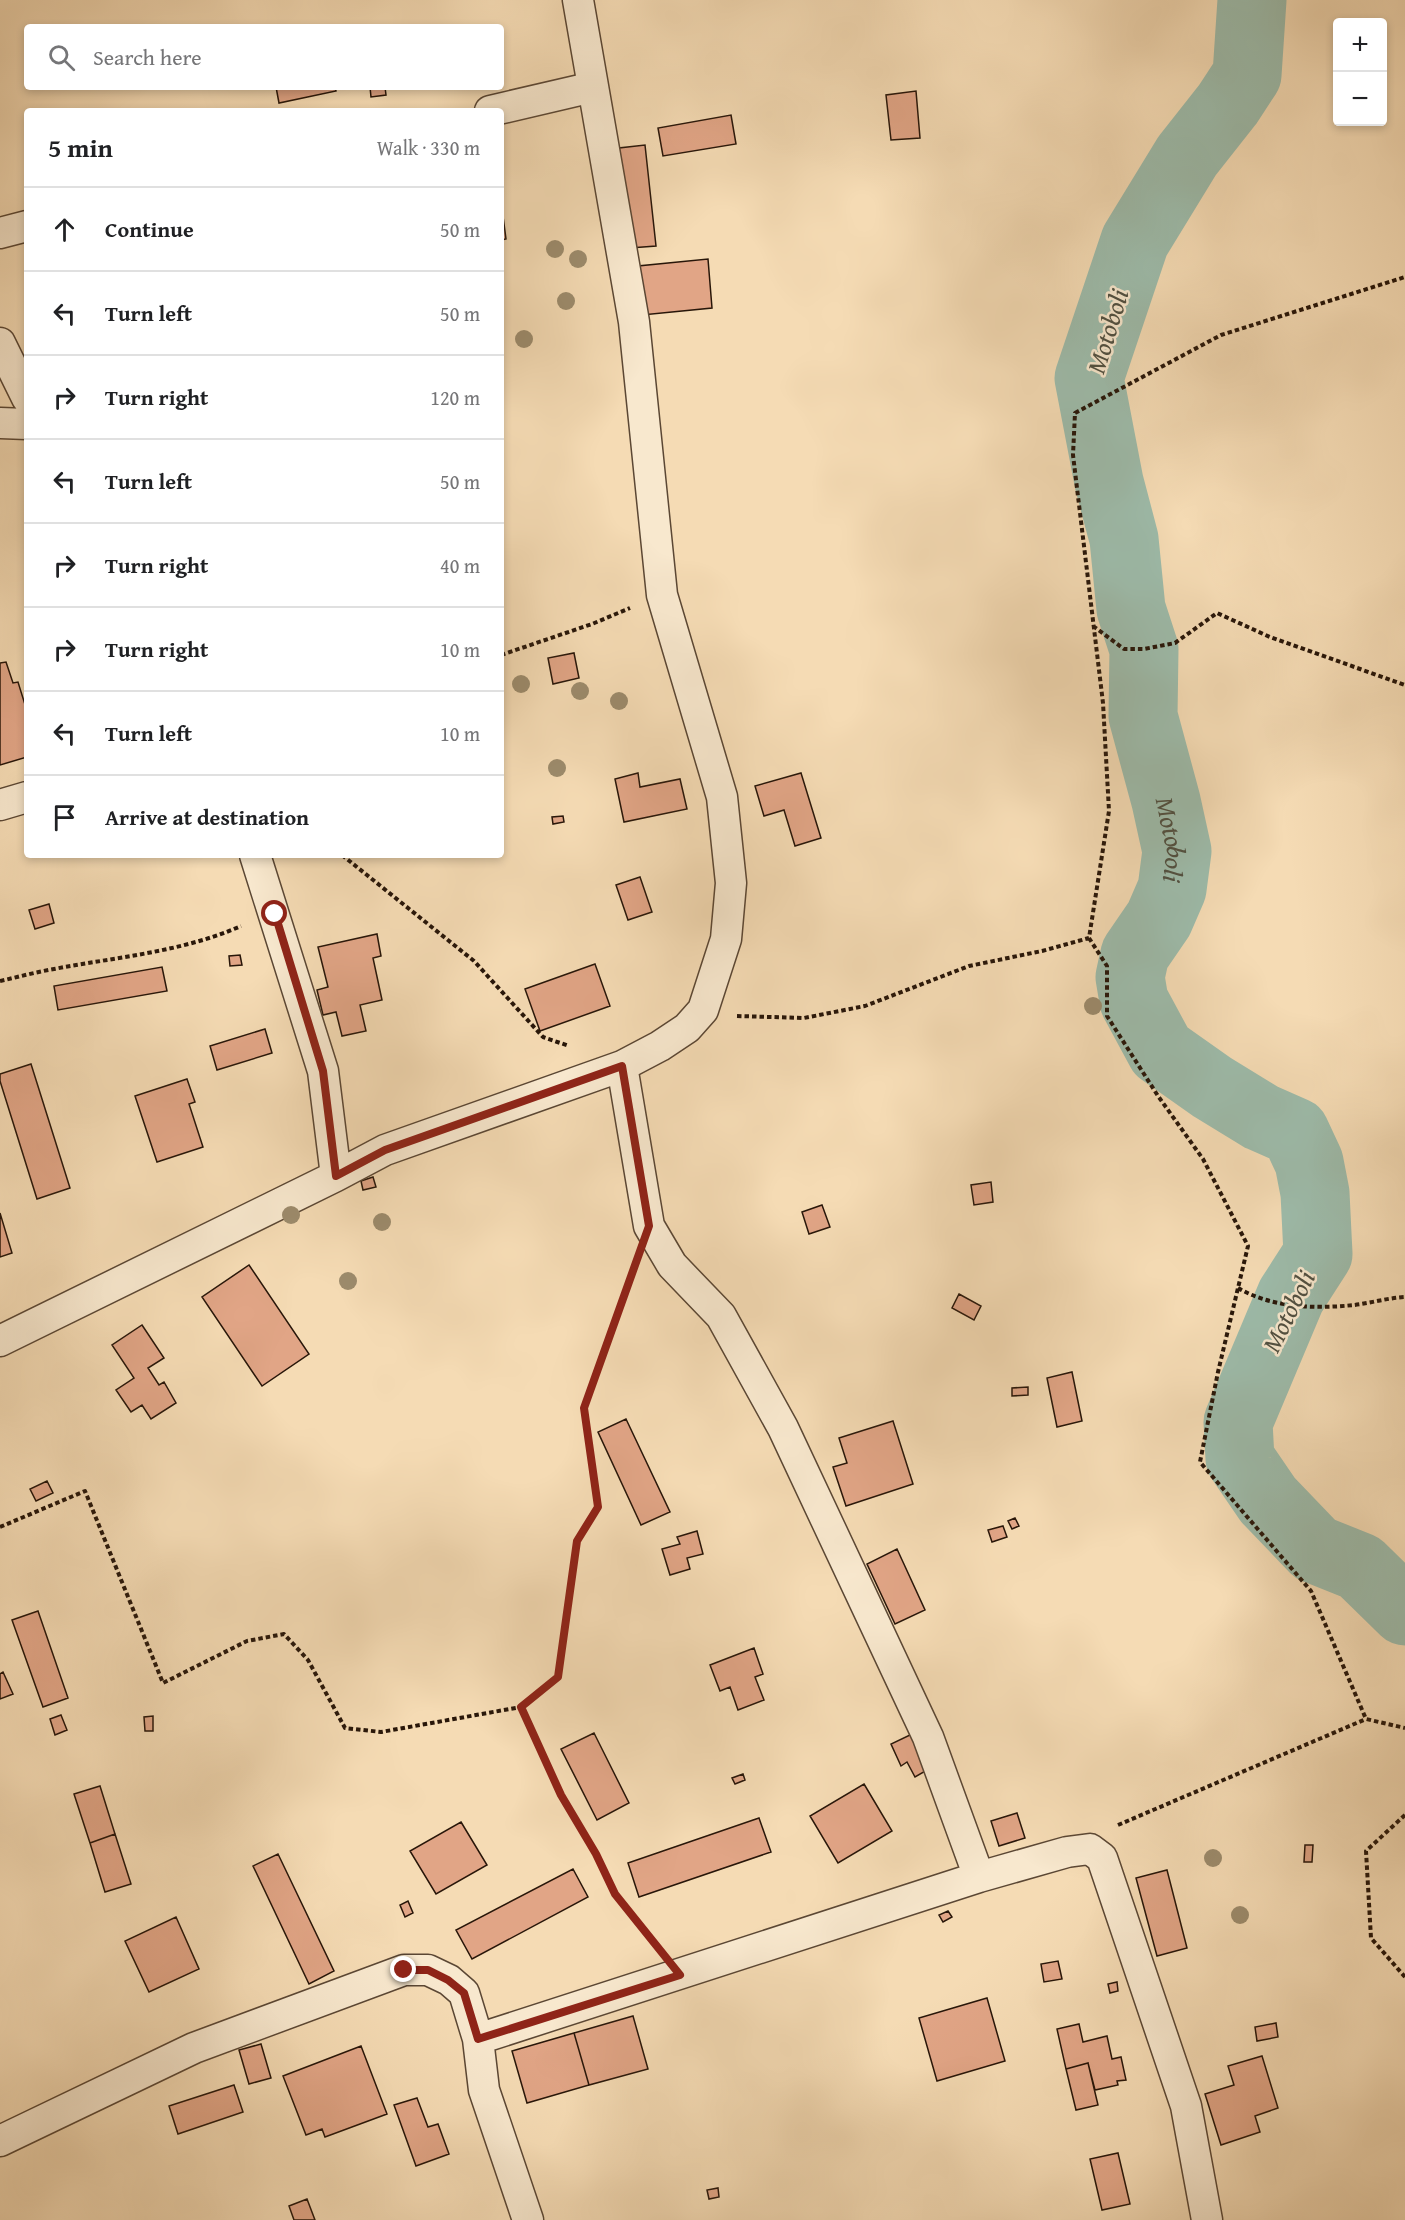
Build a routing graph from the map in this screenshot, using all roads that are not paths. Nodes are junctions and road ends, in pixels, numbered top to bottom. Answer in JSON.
{"nodes":[{"id":1,"x":578,"y":0,"type":"edge"},
{"id":2,"x":593,"y":87,"type":"junction"},
{"id":3,"x":503,"y":108,"type":"edge"},
{"id":4,"x":24,"y":227,"type":"edge"},
{"id":5,"x":0,"y":233,"type":"edge"},
{"id":6,"x":0,"y":342,"type":"edge"},
{"id":7,"x":24,"y":392,"type":"edge"},
{"id":8,"x":0,"y":423,"type":"edge"},
{"id":9,"x":24,"y":424,"type":"edge"},
{"id":10,"x":24,"y":798,"type":"edge"},
{"id":11,"x":0,"y":805,"type":"edge"},
{"id":12,"x":256,"y":858,"type":"edge"},
{"id":13,"x":622,"y":1066,"type":"junction"},
{"id":14,"x":336,"y":1176,"type":"junction"},
{"id":15,"x":0,"y":1341,"type":"edge"},
{"id":16,"x":979,"y":1877,"type":"junction"},
{"id":17,"x":478,"y":2039,"type":"junction"},
{"id":18,"x":0,"y":2141,"type":"edge"},
{"id":19,"x":528,"y":2220,"type":"edge"},
{"id":20,"x":1207,"y":2220,"type":"edge"}],
"edges":[{"from":1,"to":2,"type":"street"},
{"from":2,"to":3,"type":"street"},
{"from":2,"to":13,"type":"street"},
{"from":4,"to":5,"type":"street"},
{"from":6,"to":7,"type":"street"},
{"from":8,"to":9,"type":"street"},
{"from":10,"to":11,"type":"street"},
{"from":12,"to":14,"type":"street"},
{"from":13,"to":14,"type":"street"},
{"from":13,"to":16,"type":"street"},
{"from":14,"to":15,"type":"street"},
{"from":16,"to":17,"type":"street"},
{"from":16,"to":20,"type":"street"},
{"from":17,"to":18,"type":"street"},
{"from":17,"to":19,"type":"street"}]}
